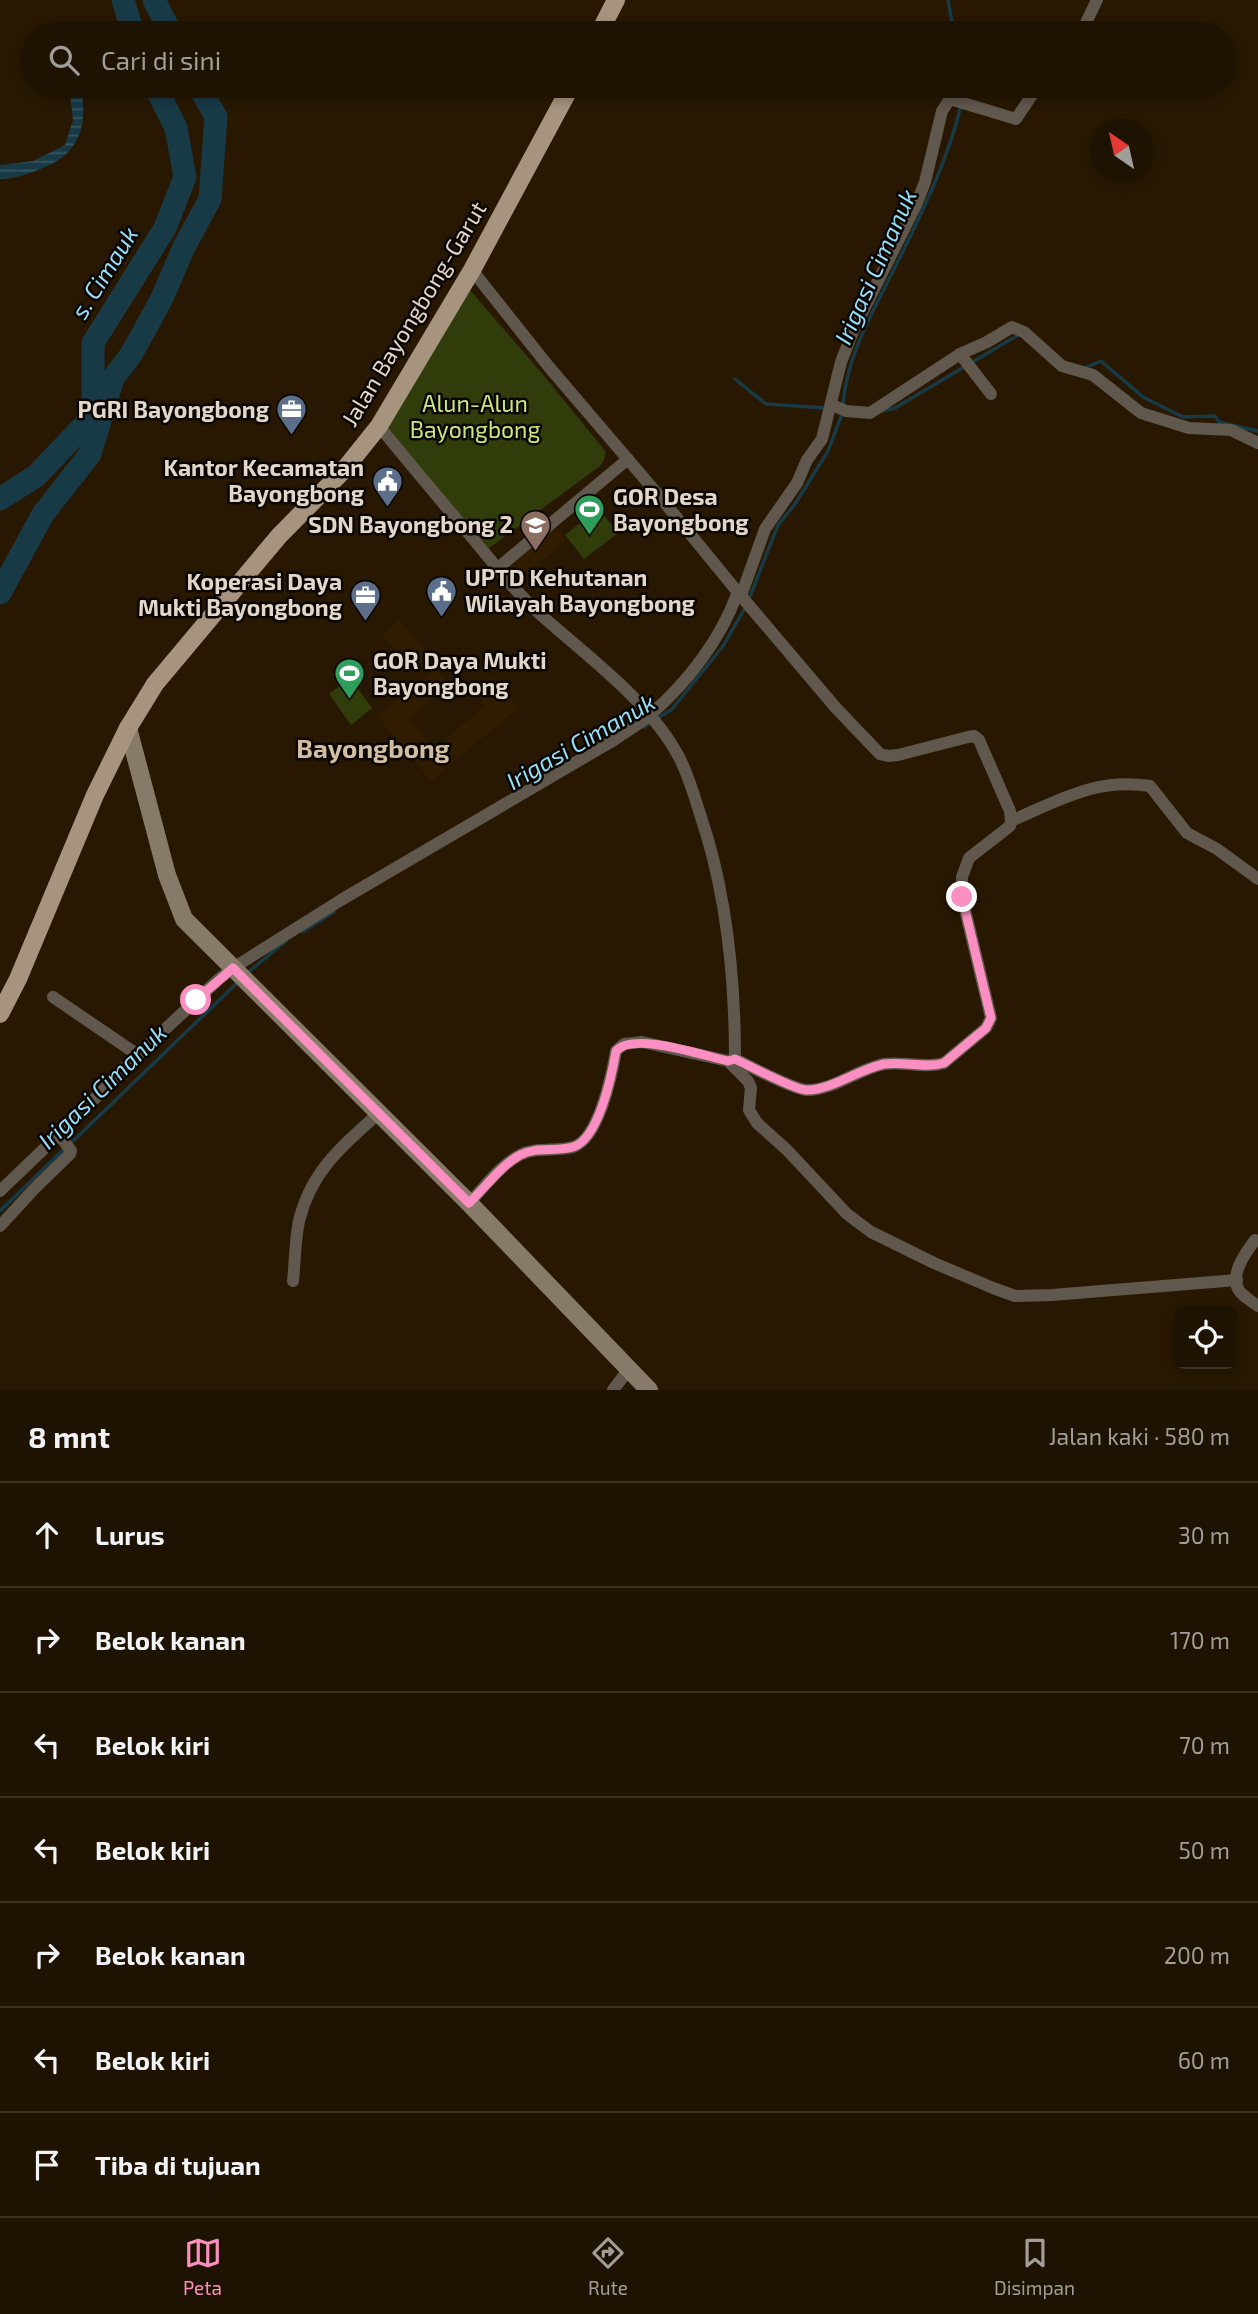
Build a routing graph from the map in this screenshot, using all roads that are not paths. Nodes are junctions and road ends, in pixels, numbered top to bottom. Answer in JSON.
{"nodes":[{"id":1,"x":616,"y":0,"type":"edge"},
{"id":2,"x":1097,"y":0,"type":"edge"},
{"id":3,"x":605,"y":21,"type":"edge"},
{"id":4,"x":1087,"y":21,"type":"edge"},
{"id":5,"x":565,"y":98,"type":"edge"},
{"id":6,"x":1030,"y":98,"type":"edge"},
{"id":7,"x":472,"y":270,"type":"junction"},
{"id":8,"x":960,"y":354,"type":"junction"},
{"id":9,"x":991,"y":394,"type":"dead end"},
{"id":10,"x":835,"y":410,"type":"junction"},
{"id":11,"x":379,"y":426,"type":"junction"},
{"id":12,"x":1258,"y":443,"type":"edge"},
{"id":13,"x":628,"y":459,"type":"junction"},
{"id":14,"x":498,"y":568,"type":"junction"},
{"id":15,"x":744,"y":600,"type":"junction"},
{"id":16,"x":651,"y":718,"type":"junction"},
{"id":17,"x":128,"y":727,"type":"junction"},
{"id":18,"x":1011,"y":821,"type":"junction"},
{"id":19,"x":1258,"y":879,"type":"edge"},
{"id":20,"x":236,"y":971,"type":"junction"},
{"id":21,"x":53,"y":998,"type":"dead end"},
{"id":22,"x":0,"y":1014,"type":"edge"},
{"id":23,"x":138,"y":1055,"type":"junction"},
{"id":24,"x":731,"y":1060,"type":"junction"},
{"id":25,"x":379,"y":1113,"type":"junction"},
{"id":26,"x":60,"y":1135,"type":"junction"},
{"id":27,"x":0,"y":1191,"type":"edge"},
{"id":28,"x":469,"y":1203,"type":"junction"},
{"id":29,"x":0,"y":1226,"type":"edge"},
{"id":30,"x":1255,"y":1240,"type":"dead end"},
{"id":31,"x":1237,"y":1280,"type":"junction"},
{"id":32,"x":293,"y":1281,"type":"dead end"},
{"id":33,"x":1256,"y":1300,"type":"edge"},
{"id":34,"x":629,"y":1369,"type":"junction"},
{"id":35,"x":613,"y":1390,"type":"edge"},
{"id":36,"x":649,"y":1390,"type":"edge"}],
"edges":[{"from":1,"to":3,"type":"main road"},
{"from":2,"to":4,"type":"street"},
{"from":5,"to":7,"type":"main road","name":"Jalan Bayongbong-Garut"},
{"from":6,"to":10,"type":"street"},
{"from":7,"to":11,"type":"main road","name":"Jalan Bayongbong-Garut"},
{"from":7,"to":13,"type":"street"},
{"from":8,"to":9,"type":"street"},
{"from":8,"to":10,"type":"street"},
{"from":8,"to":12,"type":"street"},
{"from":10,"to":15,"type":"street"},
{"from":11,"to":14,"type":"street"},
{"from":11,"to":17,"type":"main road","name":"Jalan Bayongbong-Garut"},
{"from":13,"to":14,"type":"street"},
{"from":13,"to":15,"type":"street"},
{"from":14,"to":16,"type":"street"},
{"from":15,"to":16,"type":"street"},
{"from":15,"to":18,"type":"street"},
{"from":16,"to":20,"type":"street"},
{"from":16,"to":24,"type":"street"},
{"from":17,"to":20,"type":"street"},
{"from":17,"to":22,"type":"main road","name":"Jalan Bayongbong-Garut"},
{"from":18,"to":19,"type":"street"},
{"from":18,"to":24,"type":"street"},
{"from":20,"to":23,"type":"street"},
{"from":20,"to":25,"type":"street"},
{"from":21,"to":23,"type":"street"},
{"from":23,"to":26,"type":"street"},
{"from":24,"to":28,"type":"street"},
{"from":24,"to":31,"type":"street"},
{"from":25,"to":28,"type":"street"},
{"from":25,"to":32,"type":"street"},
{"from":26,"to":27,"type":"street"},
{"from":26,"to":29,"type":"street"},
{"from":28,"to":34,"type":"street"},
{"from":30,"to":31,"type":"street"},
{"from":31,"to":33,"type":"street"},
{"from":34,"to":35,"type":"street"},
{"from":34,"to":36,"type":"street"}]}
